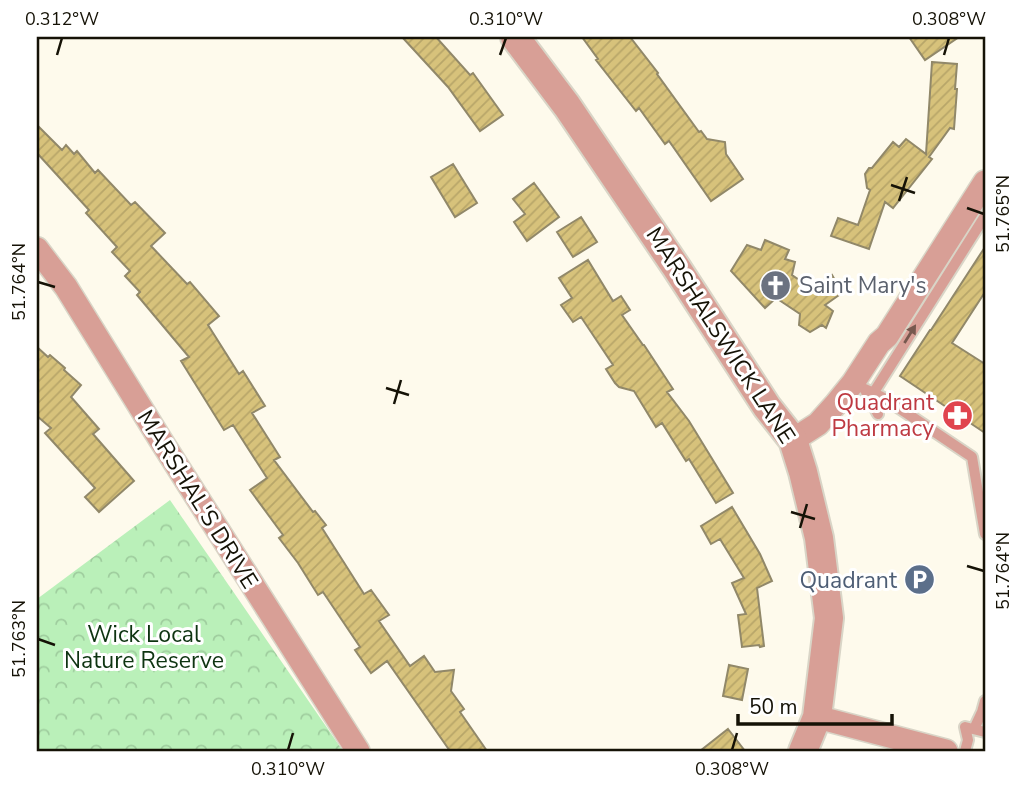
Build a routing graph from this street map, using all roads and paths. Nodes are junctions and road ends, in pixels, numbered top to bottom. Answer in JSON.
{"nodes":[{"id":1,"x":515,"y":37,"type":"edge"},
{"id":2,"x":985,"y":182,"type":"edge"},
{"id":3,"x":980,"y":212,"type":"edge"},
{"id":4,"x":37,"y":249,"type":"edge"},
{"id":5,"x":864,"y":389,"type":"junction"},
{"id":6,"x":878,"y":414,"type":"dead end"},
{"id":7,"x":793,"y":440,"type":"junction"},
{"id":8,"x":985,"y":534,"type":"edge"},
{"id":9,"x":985,"y":702,"type":"edge"},
{"id":10,"x":817,"y":717,"type":"junction"},
{"id":11,"x":979,"y":731,"type":"edge"},
{"id":12,"x":898,"y":745,"type":"edge"},
{"id":13,"x":358,"y":751,"type":"edge"},
{"id":14,"x":803,"y":751,"type":"edge"},
{"id":15,"x":946,"y":751,"type":"edge"},
{"id":16,"x":965,"y":751,"type":"edge"}],
"edges":[{"from":1,"to":7,"type":"street","name":"MARSHALSWICK LANE"},
{"from":2,"to":3,"type":"street"},
{"from":3,"to":5,"type":"street"},
{"from":4,"to":13,"type":"street","name":"MARSHAL'S DRIVE"},
{"from":5,"to":6,"type":"lane"},
{"from":5,"to":7,"type":"street"},
{"from":5,"to":8,"type":"lane"},
{"from":7,"to":10,"type":"street","name":"MARSHALSWICK LANE"},
{"from":9,"to":11,"type":"lane"},
{"from":10,"to":12,"type":"street"},
{"from":10,"to":14,"type":"street","name":"MARSHALSWICK LANE"},
{"from":11,"to":16,"type":"lane"},
{"from":12,"to":15,"type":"street"}]}
